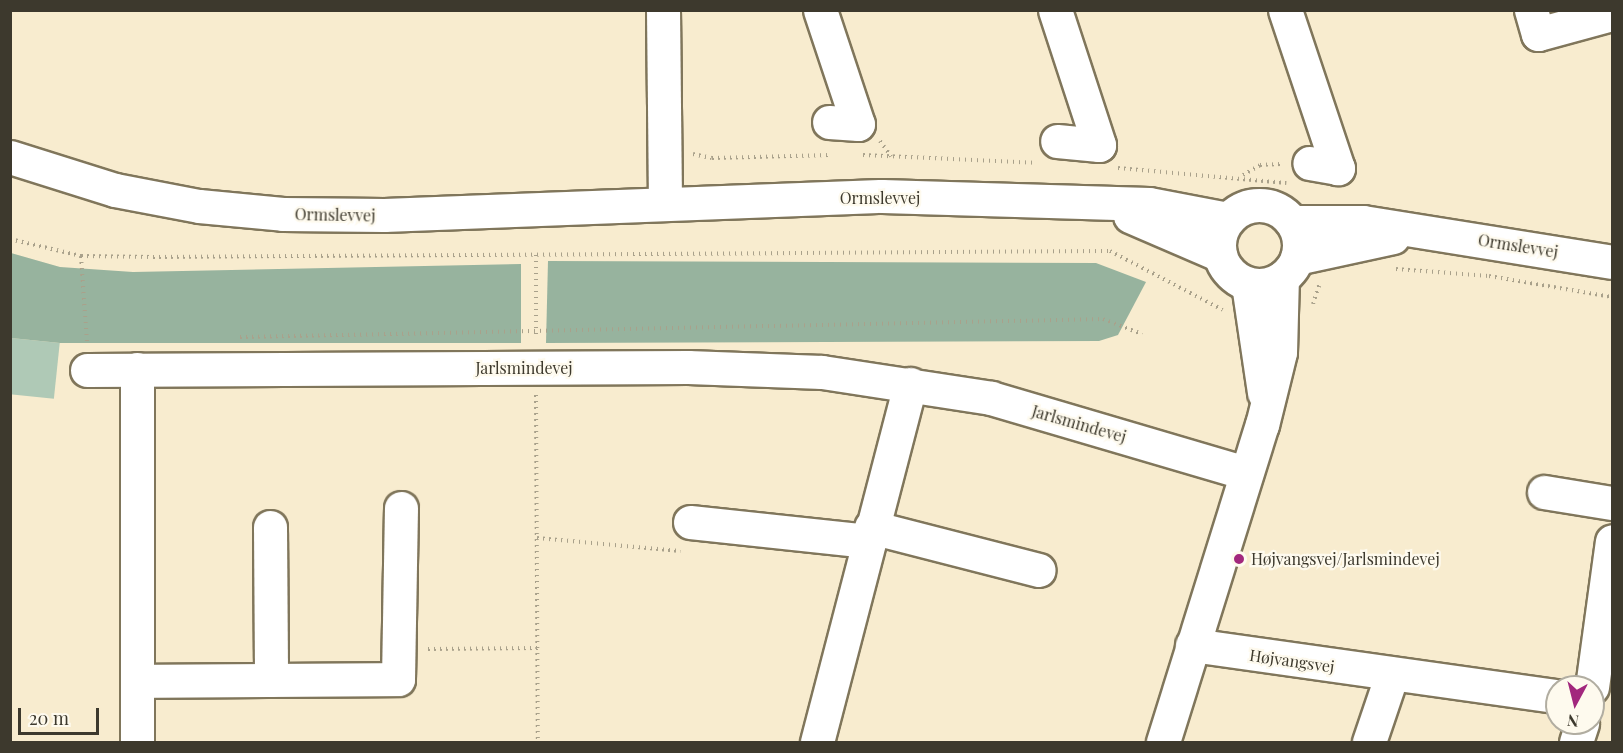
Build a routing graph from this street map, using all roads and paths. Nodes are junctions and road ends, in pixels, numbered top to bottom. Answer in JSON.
{"nodes":[{"id":1,"x":663,"y":10,"type":"edge"},
{"id":2,"x":820,"y":10,"type":"edge"},
{"id":3,"x":1055,"y":10,"type":"edge"},
{"id":4,"x":1285,"y":10,"type":"edge"},
{"id":5,"x":1612,"y":15,"type":"edge"},
{"id":6,"x":1534,"y":22,"type":"edge"},
{"id":7,"x":829,"y":122,"type":"dead end"},
{"id":8,"x":1058,"y":141,"type":"dead end"},
{"id":9,"x":10,"y":157,"type":"edge"},
{"id":10,"x":1309,"y":163,"type":"joint"},
{"id":11,"x":1243,"y":175,"type":"dead end"},
{"id":12,"x":666,"y":203,"type":"junction"},
{"id":13,"x":1095,"y":204,"type":"junction"},
{"id":14,"x":1228,"y":219,"type":"junction"},
{"id":15,"x":1292,"y":222,"type":"junction"},
{"id":16,"x":1424,"y":232,"type":"junction"},
{"id":17,"x":10,"y":238,"type":"edge"},
{"id":18,"x":536,"y":253,"type":"junction"},
{"id":19,"x":1220,"y":255,"type":"junction"},
{"id":20,"x":81,"y":256,"type":"junction"},
{"id":21,"x":1612,"y":262,"type":"edge"},
{"id":22,"x":1290,"y":268,"type":"junction"},
{"id":23,"x":1392,"y":269,"type":"dead end"},
{"id":24,"x":1324,"y":275,"type":"dead end"},
{"id":25,"x":1248,"y":284,"type":"junction"},
{"id":26,"x":1612,"y":297,"type":"edge"},
{"id":27,"x":1266,"y":320,"type":"junction"},
{"id":28,"x":536,"y":333,"type":"junction"},
{"id":29,"x":1142,"y":334,"type":"dead end"},
{"id":30,"x":228,"y":337,"type":"dead end"},
{"id":31,"x":99,"y":338,"type":"dead end"},
{"id":32,"x":87,"y":354,"type":"junction"},
{"id":33,"x":137,"y":369,"type":"junction"},
{"id":34,"x":536,"y":369,"type":"junction"},
{"id":35,"x":910,"y":384,"type":"junction"},
{"id":36,"x":1246,"y":473,"type":"junction"},
{"id":37,"x":1544,"y":492,"type":"dead end"},
{"id":38,"x":1612,"y":503,"type":"edge"},
{"id":39,"x":401,"y":508,"type":"dead end"},
{"id":40,"x":690,"y":522,"type":"joint"},
{"id":41,"x":270,"y":526,"type":"dead end"},
{"id":42,"x":870,"y":534,"type":"junction"},
{"id":43,"x":537,"y":538,"type":"junction"},
{"id":44,"x":1612,"y":541,"type":"edge"},
{"id":45,"x":1039,"y":570,"type":"dead end"},
{"id":46,"x":1192,"y":645,"type":"junction"},
{"id":47,"x":538,"y":648,"type":"junction"},
{"id":48,"x":399,"y":664,"type":"junction"},
{"id":49,"x":1392,"y":674,"type":"junction"},
{"id":50,"x":1594,"y":675,"type":"edge"},
{"id":51,"x":271,"y":680,"type":"junction"},
{"id":52,"x":138,"y":681,"type":"junction"},
{"id":53,"x":1545,"y":694,"type":"edge"},
{"id":54,"x":137,"y":742,"type":"edge"},
{"id":55,"x":538,"y":742,"type":"edge"},
{"id":56,"x":817,"y":742,"type":"edge"},
{"id":57,"x":1162,"y":742,"type":"edge"},
{"id":58,"x":1369,"y":742,"type":"edge"}],
"edges":[{"from":1,"to":12,"type":"street"},
{"from":2,"to":7,"type":"street"},
{"from":3,"to":8,"type":"street"},
{"from":4,"to":10,"type":"street"},
{"from":5,"to":6,"type":"street"},
{"from":9,"to":12,"type":"street","name":"Ormslevvej"},
{"from":10,"to":11,"type":"path"},
{"from":12,"to":13,"type":"street","name":"Ormslevvej"},
{"from":13,"to":14,"type":"street","name":"Ormslevvej"},
{"from":13,"to":19,"type":"street","name":"Ormslevvej"},
{"from":14,"to":15,"type":"street"},
{"from":14,"to":19,"type":"street"},
{"from":15,"to":16,"type":"street","name":"Ormslevvej"},
{"from":15,"to":22,"type":"street"},
{"from":16,"to":21,"type":"street","name":"Ormslevvej"},
{"from":16,"to":22,"type":"street","name":"Ormslevvej"},
{"from":17,"to":20,"type":"path"},
{"from":18,"to":20,"type":"path"},
{"from":18,"to":27,"type":"path"},
{"from":18,"to":28,"type":"path"},
{"from":19,"to":25,"type":"street"},
{"from":20,"to":32,"type":"path"},
{"from":22,"to":25,"type":"street"},
{"from":22,"to":27,"type":"street"},
{"from":23,"to":26,"type":"path"},
{"from":24,"to":27,"type":"path"},
{"from":25,"to":27,"type":"street"},
{"from":27,"to":36,"type":"street"},
{"from":28,"to":29,"type":"path"},
{"from":28,"to":30,"type":"path"},
{"from":28,"to":34,"type":"path"},
{"from":31,"to":32,"type":"path"},
{"from":32,"to":33,"type":"street","name":"Jarlsmindevej"},
{"from":33,"to":34,"type":"street","name":"Jarlsmindevej"},
{"from":33,"to":52,"type":"street"},
{"from":34,"to":35,"type":"street","name":"Jarlsmindevej"},
{"from":34,"to":43,"type":"path"},
{"from":35,"to":36,"type":"street","name":"Jarlsmindevej"},
{"from":35,"to":42,"type":"street"},
{"from":36,"to":46,"type":"street"},
{"from":37,"to":38,"type":"street"},
{"from":39,"to":48,"type":"street"},
{"from":40,"to":42,"type":"street"},
{"from":40,"to":43,"type":"path"},
{"from":41,"to":51,"type":"street"},
{"from":42,"to":45,"type":"street"},
{"from":42,"to":56,"type":"street"},
{"from":43,"to":47,"type":"path"},
{"from":44,"to":50,"type":"street"},
{"from":46,"to":49,"type":"street","name":"Højvangsvej"},
{"from":46,"to":57,"type":"street"},
{"from":47,"to":48,"type":"path"},
{"from":47,"to":55,"type":"path"},
{"from":48,"to":51,"type":"street"},
{"from":49,"to":53,"type":"street","name":"Højvangsvej"},
{"from":49,"to":58,"type":"street"},
{"from":51,"to":52,"type":"street"},
{"from":52,"to":54,"type":"street"}]}
